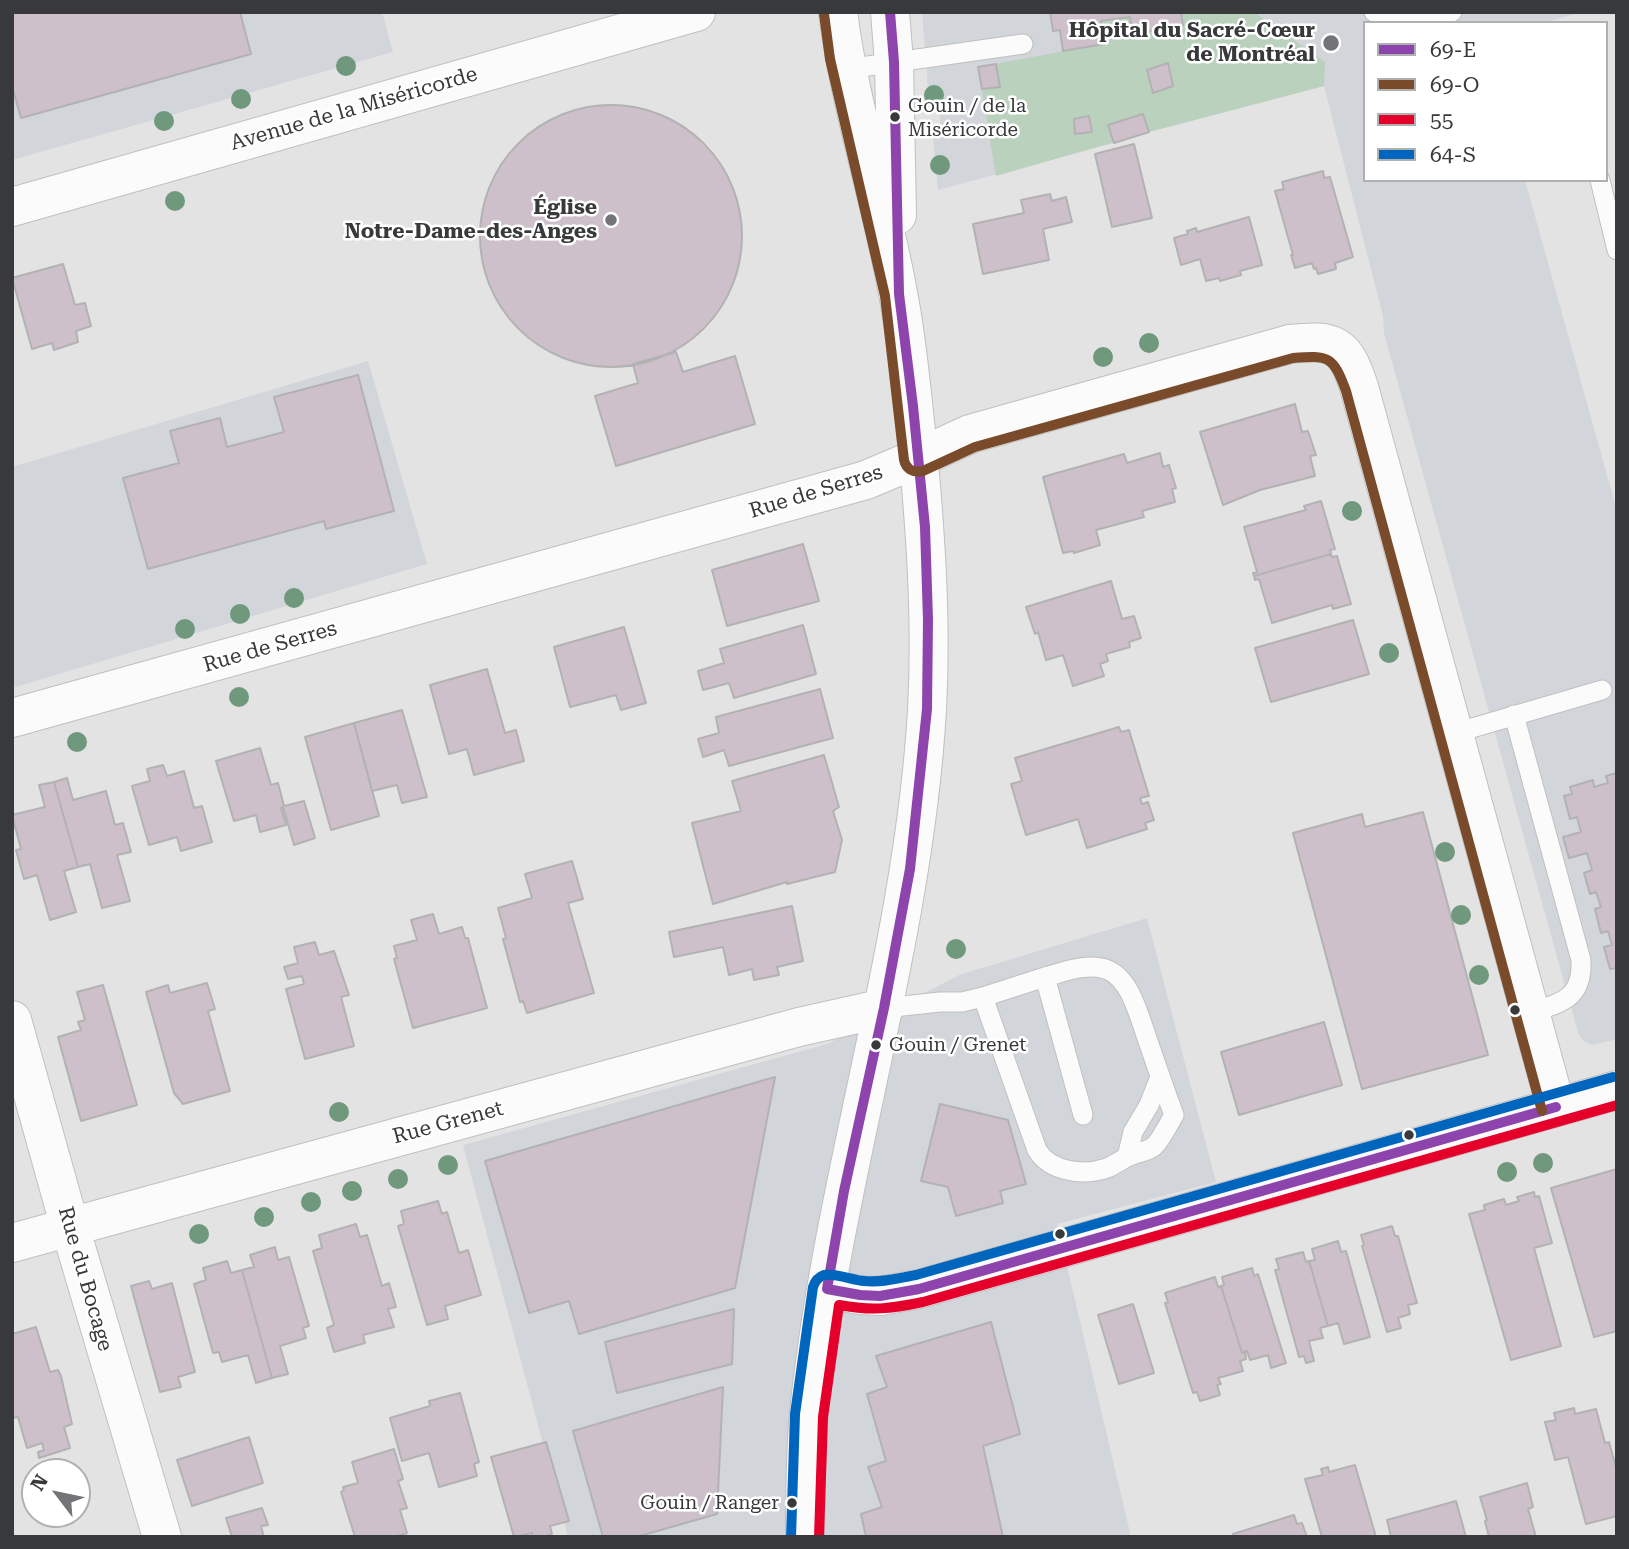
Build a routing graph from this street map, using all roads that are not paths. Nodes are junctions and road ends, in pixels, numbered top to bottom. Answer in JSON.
{"nodes":[{"id":1,"x":696,"y":12,"type":"edge"},
{"id":2,"x":838,"y":12,"type":"edge"},
{"id":3,"x":890,"y":12,"type":"edge"},
{"id":4,"x":1374,"y":12,"type":"edge"},
{"id":5,"x":1452,"y":12,"type":"edge"},
{"id":6,"x":1023,"y":44,"type":"dead end"},
{"id":7,"x":894,"y":62,"type":"junction"},
{"id":8,"x":847,"y":69,"type":"junction"},
{"id":9,"x":1600,"y":182,"type":"edge"},
{"id":10,"x":12,"y":207,"type":"edge"},
{"id":11,"x":1617,"y":250,"type":"edge"},
{"id":12,"x":899,"y":294,"type":"junction"},
{"id":13,"x":918,"y":458,"type":"junction"},
{"id":14,"x":1602,"y":690,"type":"dead end"},
{"id":15,"x":1514,"y":715,"type":"junction"},
{"id":16,"x":12,"y":718,"type":"edge"},
{"id":17,"x":1455,"y":733,"type":"junction"},
{"id":18,"x":1045,"y":977,"type":"junction"},
{"id":19,"x":983,"y":997,"type":"junction"},
{"id":20,"x":884,"y":1007,"type":"junction"},
{"id":21,"x":1531,"y":1012,"type":"junction"},
{"id":22,"x":12,"y":1020,"type":"edge"},
{"id":23,"x":1160,"y":1077,"type":"junction"},
{"id":24,"x":1617,"y":1090,"type":"edge"},
{"id":25,"x":1556,"y":1107,"type":"junction"},
{"id":26,"x":1083,"y":1115,"type":"dead end"},
{"id":27,"x":1127,"y":1157,"type":"junction"},
{"id":28,"x":69,"y":1227,"type":"junction"},
{"id":29,"x":12,"y":1243,"type":"edge"},
{"id":30,"x":827,"y":1289,"type":"junction"},
{"id":31,"x":162,"y":1537,"type":"edge"},
{"id":32,"x":805,"y":1537,"type":"edge"}],
"edges":[{"from":1,"to":10,"type":"street","name":"Avenue de la Miséricorde"},
{"from":2,"to":8,"type":"street"},
{"from":3,"to":7,"type":"street"},
{"from":4,"to":5,"type":"lane"},
{"from":6,"to":7,"type":"lane"},
{"from":7,"to":8,"type":"lane"},
{"from":7,"to":12,"type":"street"},
{"from":8,"to":12,"type":"street"},
{"from":9,"to":11,"type":"lane"},
{"from":12,"to":13,"type":"street"},
{"from":13,"to":16,"type":"street","name":"Rue de Serres"},
{"from":13,"to":17,"type":"street","name":"Rue de Serres"},
{"from":13,"to":20,"type":"street"},
{"from":14,"to":15,"type":"lane"},
{"from":15,"to":17,"type":"lane"},
{"from":15,"to":21,"type":"lane"},
{"from":17,"to":21,"type":"street","name":"Rue de Serres"},
{"from":18,"to":19,"type":"lane"},
{"from":18,"to":23,"type":"lane"},
{"from":18,"to":26,"type":"lane"},
{"from":19,"to":20,"type":"lane"},
{"from":19,"to":27,"type":"lane"},
{"from":20,"to":28,"type":"street","name":"Rue Grenet"},
{"from":20,"to":30,"type":"street"},
{"from":21,"to":25,"type":"street","name":"Rue de Serres"},
{"from":22,"to":28,"type":"street","name":"Rue du Bocage"},
{"from":23,"to":27,"type":"lane"},
{"from":23,"to":27,"type":"lane"},
{"from":24,"to":25,"type":"street"},
{"from":25,"to":30,"type":"street"},
{"from":28,"to":29,"type":"street","name":"Rue Grenet"},
{"from":28,"to":31,"type":"street","name":"Rue du Bocage"},
{"from":30,"to":32,"type":"street"}]}
